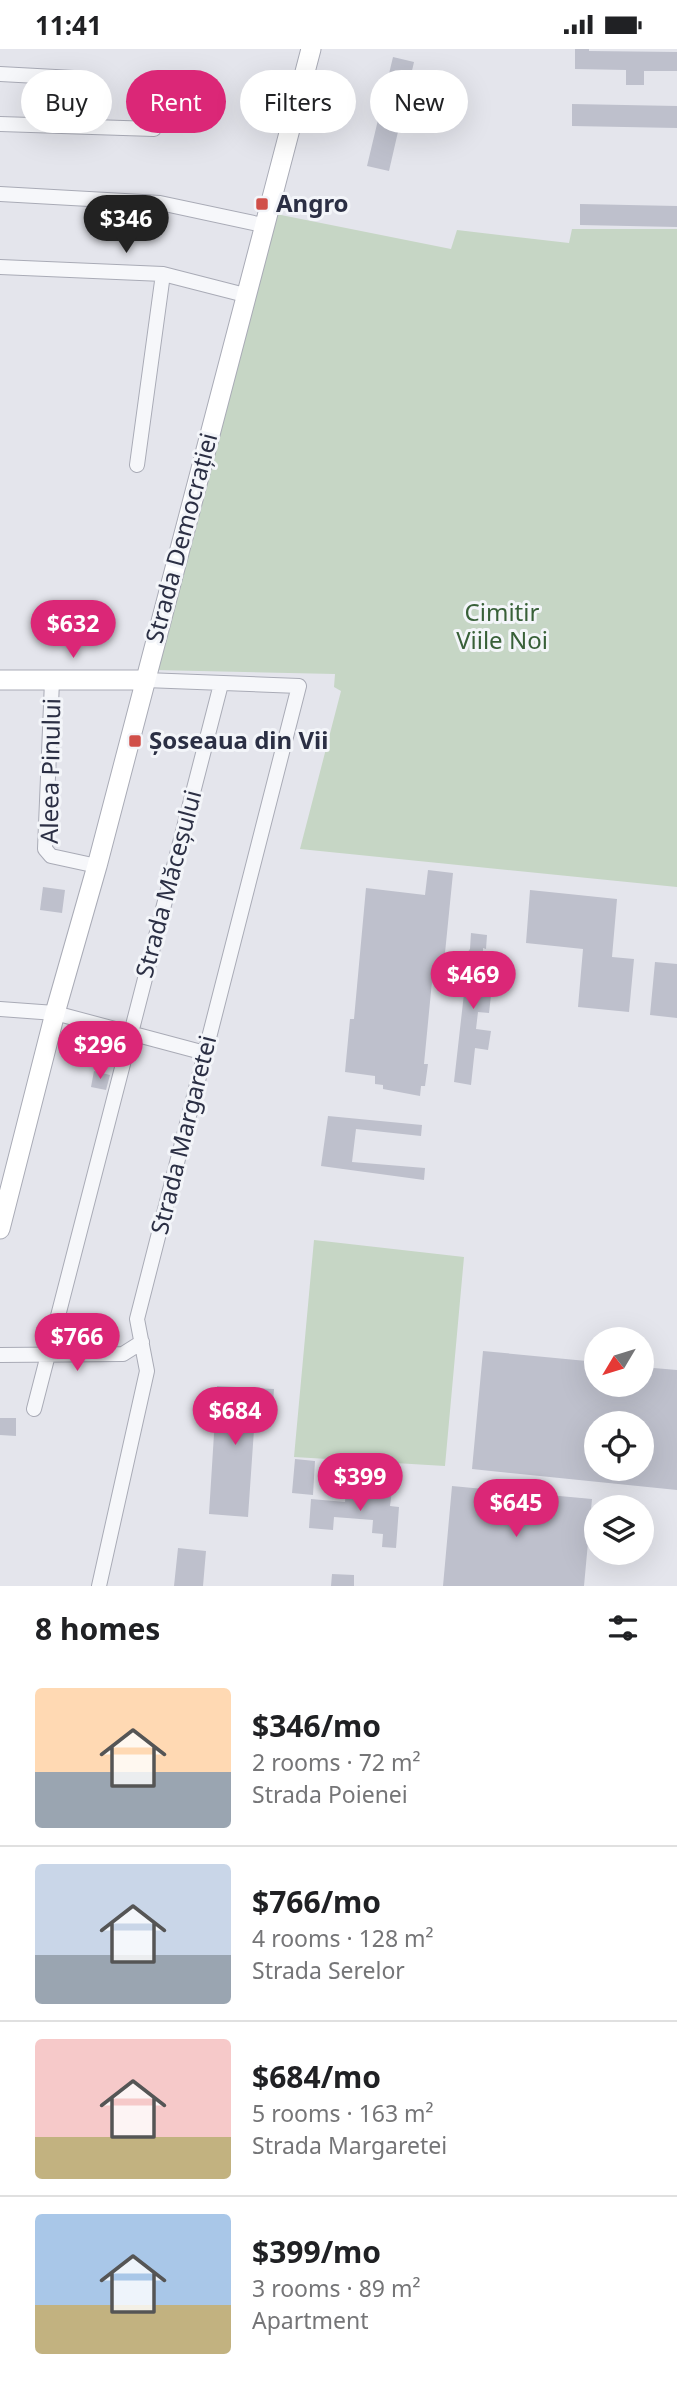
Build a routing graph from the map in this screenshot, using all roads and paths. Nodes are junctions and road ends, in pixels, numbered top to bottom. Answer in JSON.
{"nodes":[{"id":1,"x":311,"y":49,"type":"edge"},
{"id":2,"x":0,"y":74,"type":"edge"},
{"id":3,"x":21,"y":75,"type":"edge"},
{"id":4,"x":0,"y":124,"type":"edge"},
{"id":5,"x":126,"y":128,"type":"edge"},
{"id":6,"x":0,"y":194,"type":"edge"},
{"id":7,"x":263,"y":225,"type":"junction"},
{"id":8,"x":0,"y":267,"type":"edge"},
{"id":9,"x":163,"y":274,"type":"junction"},
{"id":10,"x":245,"y":295,"type":"junction"},
{"id":11,"x":137,"y":465,"type":"dead end"},
{"id":12,"x":0,"y":680,"type":"edge"},
{"id":13,"x":145,"y":680,"type":"junction"},
{"id":14,"x":52,"y":681,"type":"junction"},
{"id":15,"x":222,"y":684,"type":"junction"},
{"id":16,"x":97,"y":866,"type":"junction"},
{"id":17,"x":0,"y":1009,"type":"edge"},
{"id":18,"x":55,"y":1013,"type":"junction"},
{"id":19,"x":131,"y":1032,"type":"junction"},
{"id":20,"x":205,"y":1053,"type":"junction"},
{"id":21,"x":0,"y":1230,"type":"edge"},
{"id":22,"x":142,"y":1342,"type":"junction"},
{"id":23,"x":0,"y":1355,"type":"edge"},
{"id":24,"x":47,"y":1356,"type":"junction"},
{"id":25,"x":34,"y":1409,"type":"dead end"},
{"id":26,"x":99,"y":1586,"type":"edge"}],
"edges":[{"from":1,"to":7,"type":"street","name":"Strada Democrației"},
{"from":2,"to":3,"type":"street"},
{"from":4,"to":5,"type":"street"},
{"from":6,"to":7,"type":"street"},
{"from":7,"to":10,"type":"street","name":"Strada Democrației"},
{"from":8,"to":9,"type":"street"},
{"from":9,"to":10,"type":"street"},
{"from":9,"to":11,"type":"street"},
{"from":10,"to":13,"type":"street","name":"Strada Democrației"},
{"from":12,"to":14,"type":"street"},
{"from":13,"to":14,"type":"street"},
{"from":13,"to":15,"type":"street"},
{"from":13,"to":16,"type":"street","name":"Strada Democrației"},
{"from":14,"to":16,"type":"street","name":"Aleea Pinului"},
{"from":15,"to":19,"type":"street","name":"Strada Măceșului"},
{"from":15,"to":20,"type":"street","name":"Strada Margaretei"},
{"from":16,"to":18,"type":"street","name":"Strada Democrației"},
{"from":17,"to":18,"type":"street"},
{"from":18,"to":19,"type":"street"},
{"from":18,"to":21,"type":"street","name":"Strada Democrației"},
{"from":19,"to":20,"type":"street"},
{"from":19,"to":24,"type":"street","name":"Strada Măceșului"},
{"from":20,"to":22,"type":"street","name":"Strada Margaretei"},
{"from":22,"to":24,"type":"street"},
{"from":22,"to":26,"type":"street","name":"Strada Margaretei"},
{"from":23,"to":24,"type":"street"},
{"from":24,"to":25,"type":"street","name":"Strada Măceșului"}]}
